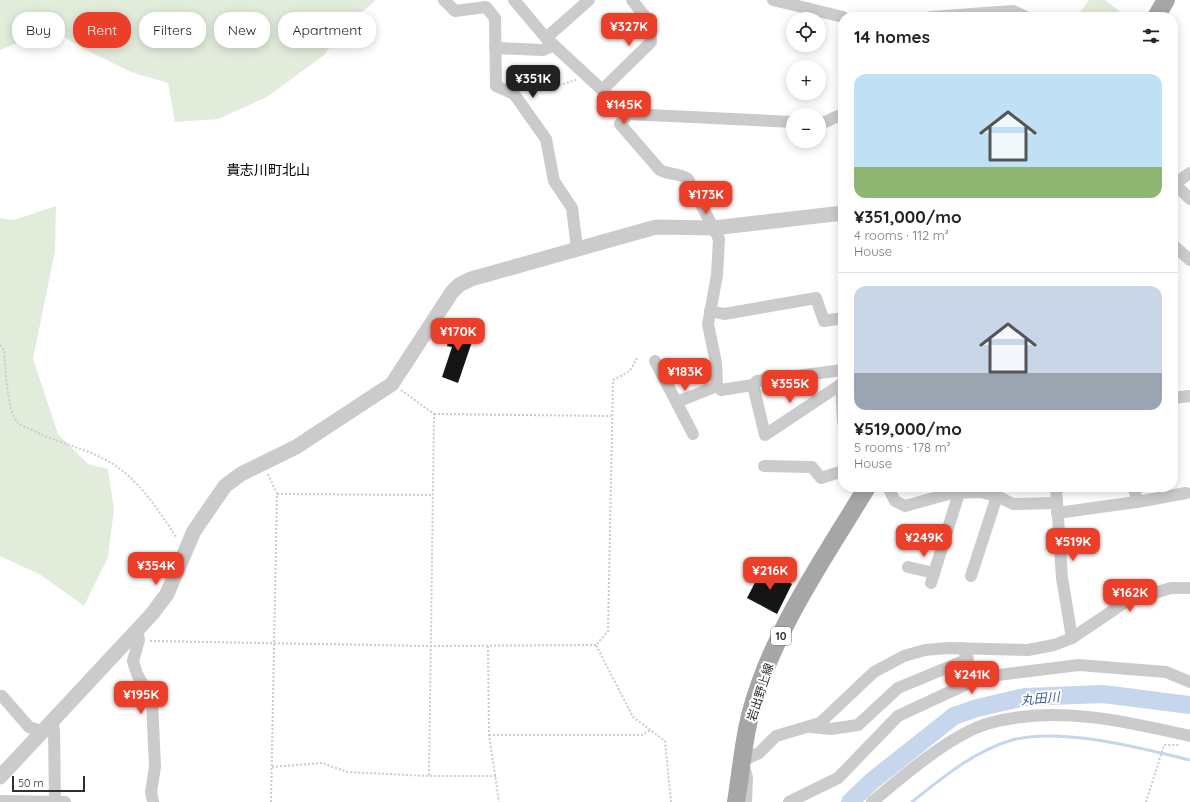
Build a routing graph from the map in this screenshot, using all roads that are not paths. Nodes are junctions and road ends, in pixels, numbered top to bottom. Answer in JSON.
{"nodes":[{"id":1,"x":444,"y":0,"type":"edge"},
{"id":2,"x":514,"y":0,"type":"edge"},
{"id":3,"x":589,"y":0,"type":"edge"},
{"id":4,"x":632,"y":0,"type":"edge"},
{"id":5,"x":773,"y":0,"type":"edge"},
{"id":6,"x":1166,"y":0,"type":"edge"},
{"id":7,"x":1159,"y":12,"type":"edge"},
{"id":8,"x":838,"y":16,"type":"edge"},
{"id":9,"x":550,"y":41,"type":"junction"},
{"id":10,"x":495,"y":48,"type":"junction"},
{"id":11,"x":602,"y":90,"type":"junction"},
{"id":12,"x":628,"y":114,"type":"junction"},
{"id":13,"x":838,"y":116,"type":"edge"},
{"id":14,"x":786,"y":122,"type":"edge"},
{"id":15,"x":826,"y":123,"type":"edge"},
{"id":16,"x":1190,"y":173,"type":"edge"},
{"id":17,"x":1178,"y":181,"type":"edge"},
{"id":18,"x":1178,"y":188,"type":"edge"},
{"id":19,"x":1190,"y":198,"type":"edge"},
{"id":20,"x":838,"y":214,"type":"edge"},
{"id":21,"x":713,"y":228,"type":"junction"},
{"id":22,"x":577,"y":248,"type":"junction"},
{"id":23,"x":1178,"y":249,"type":"edge"},
{"id":24,"x":1190,"y":260,"type":"edge"},
{"id":25,"x":710,"y":311,"type":"junction"},
{"id":26,"x":838,"y":319,"type":"edge"},
{"id":27,"x":655,"y":361,"type":"dead end"},
{"id":28,"x":838,"y":371,"type":"edge"},
{"id":29,"x":752,"y":385,"type":"junction"},
{"id":30,"x":717,"y":386,"type":"junction"},
{"id":31,"x":838,"y":386,"type":"edge"},
{"id":32,"x":1190,"y":396,"type":"edge"},
{"id":33,"x":1178,"y":397,"type":"edge"},
{"id":34,"x":676,"y":402,"type":"junction"},
{"id":35,"x":693,"y":434,"type":"dead end"},
{"id":36,"x":764,"y":466,"type":"dead end"},
{"id":37,"x":838,"y":473,"type":"edge"},
{"id":38,"x":864,"y":492,"type":"edge"},
{"id":39,"x":890,"y":492,"type":"edge"},
{"id":40,"x":1056,"y":492,"type":"edge"},
{"id":41,"x":1135,"y":492,"type":"edge"},
{"id":42,"x":959,"y":493,"type":"junction"},
{"id":43,"x":1186,"y":493,"type":"dead end"},
{"id":44,"x":997,"y":496,"type":"junction"},
{"id":45,"x":1137,"y":502,"type":"junction"},
{"id":46,"x":1057,"y":508,"type":"junction"},
{"id":47,"x":908,"y":567,"type":"dead end"},
{"id":48,"x":971,"y":576,"type":"dead end"},
{"id":49,"x":1190,"y":588,"type":"edge"},
{"id":50,"x":138,"y":635,"type":"junction"},
{"id":51,"x":1072,"y":638,"type":"junction"},
{"id":52,"x":962,"y":648,"type":"junction"},
{"id":53,"x":1190,"y":682,"type":"edge"},
{"id":54,"x":0,"y":697,"type":"edge"},
{"id":55,"x":52,"y":719,"type":"junction"},
{"id":56,"x":808,"y":726,"type":"junction"},
{"id":57,"x":41,"y":731,"type":"junction"},
{"id":58,"x":1187,"y":741,"type":"edge"},
{"id":59,"x":742,"y":761,"type":"junction"},
{"id":60,"x":0,"y":777,"type":"edge"},
{"id":61,"x":0,"y":801,"type":"edge"},
{"id":62,"x":55,"y":802,"type":"edge"},
{"id":63,"x":65,"y":802,"type":"edge"},
{"id":64,"x":153,"y":802,"type":"edge"},
{"id":65,"x":736,"y":802,"type":"edge"},
{"id":66,"x":746,"y":802,"type":"edge"},
{"id":67,"x":790,"y":802,"type":"edge"},
{"id":68,"x":872,"y":802,"type":"edge"}],
"edges":[{"from":1,"to":10,"type":"street"},
{"from":2,"to":9,"type":"street"},
{"from":3,"to":9,"type":"street"},
{"from":4,"to":11,"type":"street"},
{"from":5,"to":8,"type":"street"},
{"from":6,"to":7,"type":"main road"},
{"from":9,"to":10,"type":"street"},
{"from":9,"to":11,"type":"street"},
{"from":10,"to":22,"type":"street"},
{"from":11,"to":12,"type":"street"},
{"from":12,"to":14,"type":"street"},
{"from":12,"to":21,"type":"street"},
{"from":13,"to":15,"type":"street"},
{"from":16,"to":17,"type":"street"},
{"from":18,"to":19,"type":"street"},
{"from":20,"to":21,"type":"street"},
{"from":21,"to":22,"type":"street"},
{"from":21,"to":25,"type":"street"},
{"from":22,"to":50,"type":"street"},
{"from":23,"to":24,"type":"street"},
{"from":25,"to":26,"type":"street"},
{"from":25,"to":30,"type":"street"},
{"from":27,"to":34,"type":"street"},
{"from":28,"to":29,"type":"street"},
{"from":29,"to":30,"type":"street"},
{"from":29,"to":31,"type":"street"},
{"from":30,"to":34,"type":"street"},
{"from":32,"to":33,"type":"street"},
{"from":34,"to":35,"type":"street"},
{"from":36,"to":37,"type":"street"},
{"from":38,"to":59,"type":"main road","name":"岩出野上線","number":"10"},
{"from":39,"to":42,"type":"street"},
{"from":40,"to":46,"type":"street"},
{"from":41,"to":45,"type":"street"},
{"from":42,"to":44,"type":"street"},
{"from":42,"to":47,"type":"street"},
{"from":43,"to":45,"type":"street"},
{"from":44,"to":46,"type":"street"},
{"from":44,"to":48,"type":"street"},
{"from":45,"to":46,"type":"street"},
{"from":46,"to":51,"type":"street"},
{"from":49,"to":51,"type":"street"},
{"from":50,"to":55,"type":"street"},
{"from":50,"to":64,"type":"street"},
{"from":51,"to":52,"type":"street"},
{"from":52,"to":56,"type":"street"},
{"from":52,"to":56,"type":"street"},
{"from":53,"to":67,"type":"street"},
{"from":54,"to":57,"type":"street"},
{"from":55,"to":57,"type":"street"},
{"from":55,"to":62,"type":"street"},
{"from":56,"to":59,"type":"street"},
{"from":57,"to":60,"type":"street"},
{"from":58,"to":68,"type":"street"},
{"from":59,"to":65,"type":"main road","name":"岩出野上線","number":"10"},
{"from":59,"to":66,"type":"street"},
{"from":61,"to":62,"type":"street"},
{"from":62,"to":63,"type":"street"}]}
